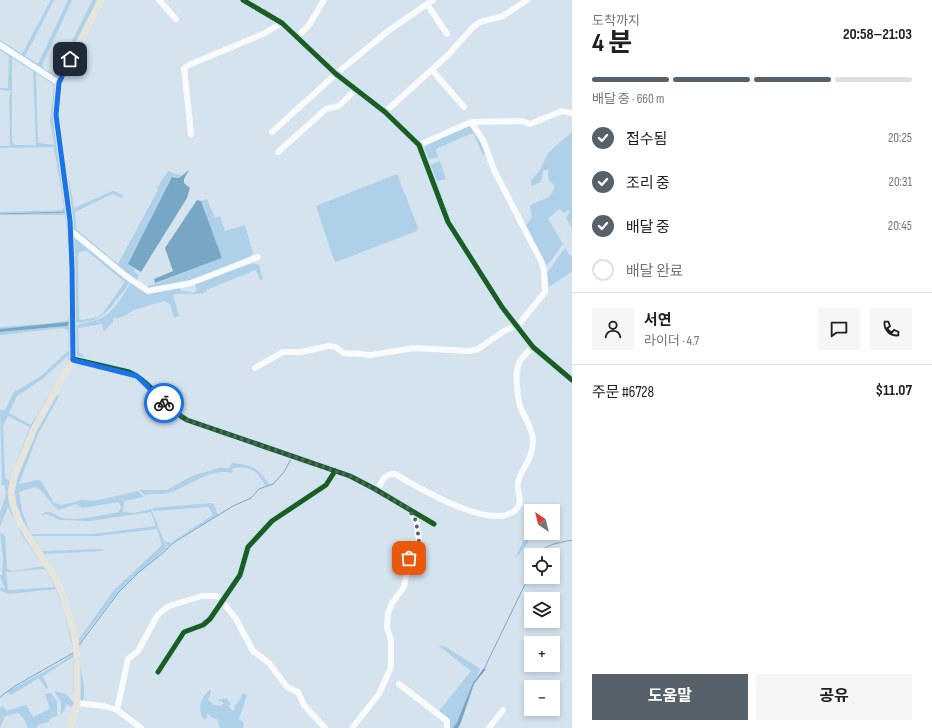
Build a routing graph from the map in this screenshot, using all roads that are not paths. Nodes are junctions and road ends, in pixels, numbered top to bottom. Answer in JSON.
{"nodes":[{"id":1,"x":101,"y":0,"type":"edge"},
{"id":2,"x":159,"y":0,"type":"edge"},
{"id":3,"x":243,"y":0,"type":"edge"},
{"id":4,"x":324,"y":0,"type":"edge"},
{"id":5,"x":433,"y":0,"type":"edge"},
{"id":6,"x":527,"y":0,"type":"edge"},
{"id":7,"x":427,"y":4,"type":"junction"},
{"id":8,"x":176,"y":19,"type":"dead end"},
{"id":9,"x":282,"y":23,"type":"junction"},
{"id":10,"x":447,"y":34,"type":"dead end"},
{"id":11,"x":298,"y":36,"type":"junction"},
{"id":12,"x":0,"y":45,"type":"edge"},
{"id":13,"x":432,"y":70,"type":"junction"},
{"id":14,"x":336,"y":74,"type":"junction"},
{"id":15,"x":59,"y":83,"type":"junction"},
{"id":16,"x":356,"y":89,"type":"junction"},
{"id":17,"x":464,"y":107,"type":"dead end"},
{"id":18,"x":385,"y":112,"type":"junction"},
{"id":19,"x":572,"y":113,"type":"edge"},
{"id":20,"x":471,"y":122,"type":"junction"},
{"id":21,"x":272,"y":132,"type":"dead end"},
{"id":22,"x":191,"y":134,"type":"dead end"},
{"id":23,"x":418,"y":145,"type":"junction"},
{"id":24,"x":278,"y":152,"type":"dead end"},
{"id":25,"x":70,"y":230,"type":"junction"},
{"id":26,"x":258,"y":257,"type":"dead end"},
{"id":27,"x":515,"y":325,"type":"junction"},
{"id":28,"x":533,"y":347,"type":"junction"},
{"id":29,"x":73,"y":360,"type":"junction"},
{"id":30,"x":254,"y":368,"type":"dead end"},
{"id":31,"x":572,"y":380,"type":"edge"},
{"id":32,"x":335,"y":471,"type":"junction"},
{"id":33,"x":377,"y":490,"type":"junction"},
{"id":34,"x":408,"y":508,"type":"junction"},
{"id":35,"x":434,"y":524,"type":"dead end"},
{"id":36,"x":222,"y":601,"type":"junction"},
{"id":37,"x":158,"y":672,"type":"dead end"},
{"id":38,"x":399,"y":684,"type":"dead end"},
{"id":39,"x":76,"y":703,"type":"junction"},
{"id":40,"x":116,"y":710,"type":"junction"},
{"id":41,"x":503,"y":710,"type":"dead end"},
{"id":42,"x":70,"y":728,"type":"edge"},
{"id":43,"x":141,"y":728,"type":"edge"},
{"id":44,"x":325,"y":728,"type":"edge"},
{"id":45,"x":352,"y":728,"type":"edge"},
{"id":46,"x":447,"y":728,"type":"edge"},
{"id":47,"x":489,"y":728,"type":"edge"}],
"edges":[{"from":1,"to":15,"type":"main road"},
{"from":2,"to":8,"type":"street"},
{"from":3,"to":9,"type":"street"},
{"from":4,"to":11,"type":"street"},
{"from":5,"to":7,"type":"street"},
{"from":6,"to":13,"type":"street"},
{"from":7,"to":10,"type":"street"},
{"from":7,"to":14,"type":"street"},
{"from":9,"to":11,"type":"street"},
{"from":9,"to":22,"type":"street"},
{"from":11,"to":14,"type":"street"},
{"from":12,"to":15,"type":"street"},
{"from":13,"to":17,"type":"street"},
{"from":13,"to":18,"type":"street"},
{"from":14,"to":16,"type":"street"},
{"from":14,"to":21,"type":"street"},
{"from":15,"to":25,"type":"main road"},
{"from":16,"to":18,"type":"street"},
{"from":16,"to":24,"type":"street"},
{"from":18,"to":23,"type":"street"},
{"from":19,"to":20,"type":"street"},
{"from":20,"to":23,"type":"street"},
{"from":20,"to":27,"type":"street"},
{"from":23,"to":27,"type":"street"},
{"from":25,"to":26,"type":"street"},
{"from":25,"to":29,"type":"main road"},
{"from":27,"to":28,"type":"street"},
{"from":27,"to":30,"type":"street"},
{"from":28,"to":31,"type":"street"},
{"from":28,"to":33,"type":"street"},
{"from":29,"to":32,"type":"street"},
{"from":29,"to":39,"type":"main road"},
{"from":32,"to":33,"type":"street"},
{"from":32,"to":36,"type":"street"},
{"from":33,"to":34,"type":"street"},
{"from":34,"to":35,"type":"street"},
{"from":34,"to":45,"type":"street"},
{"from":36,"to":37,"type":"street"},
{"from":36,"to":40,"type":"street"},
{"from":36,"to":44,"type":"street"},
{"from":38,"to":46,"type":"street"},
{"from":39,"to":40,"type":"street"},
{"from":39,"to":42,"type":"main road"},
{"from":40,"to":43,"type":"street"},
{"from":41,"to":47,"type":"street"}]}
